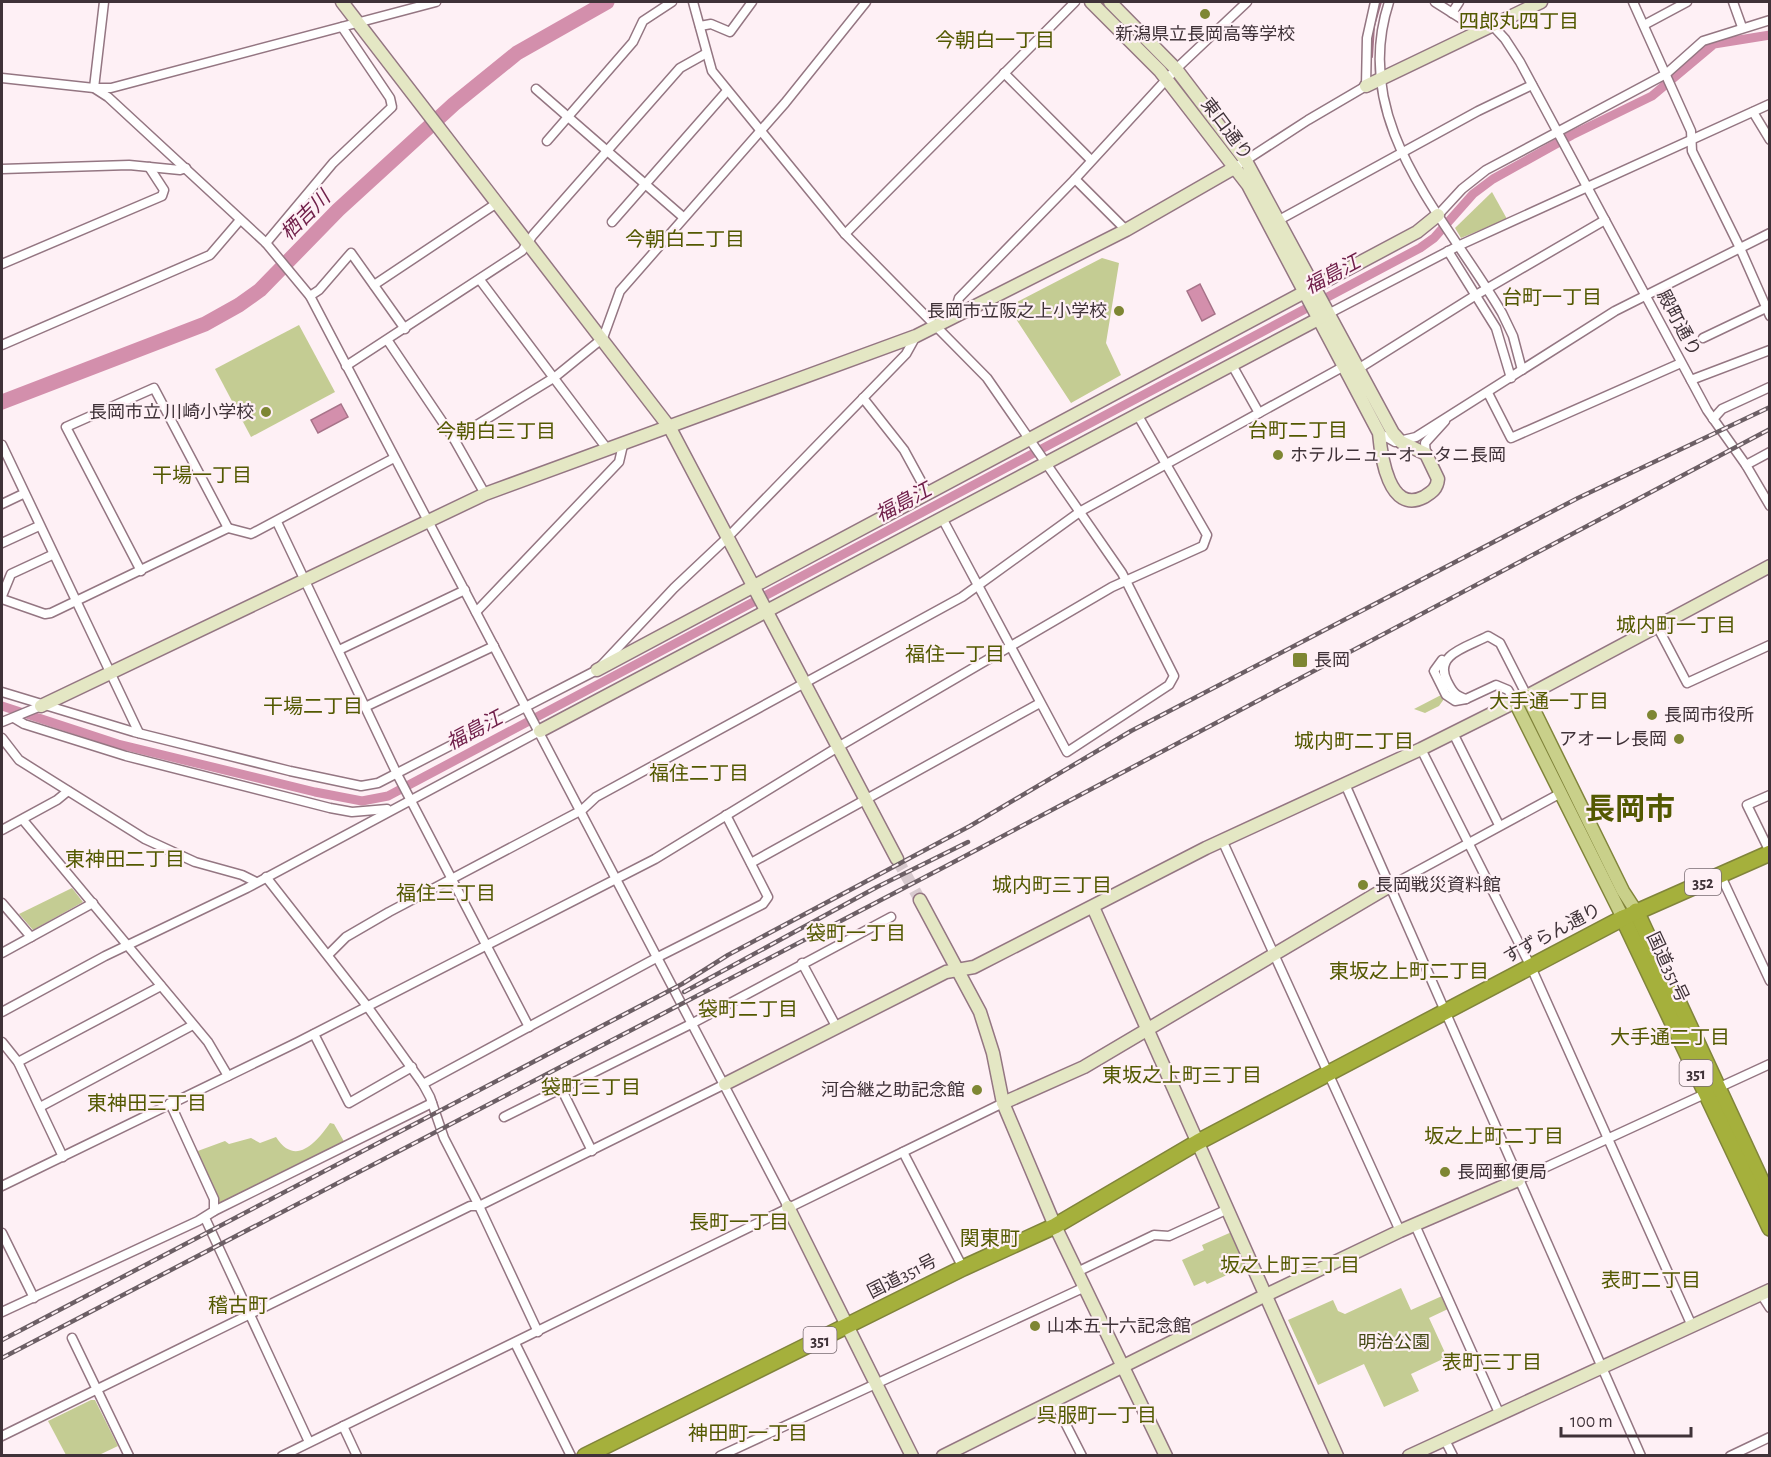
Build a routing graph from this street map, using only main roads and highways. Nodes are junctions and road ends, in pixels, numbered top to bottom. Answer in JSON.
{"nodes":[{"id":1,"x":1527,"y":696,"type":"road end"},
{"id":2,"x":1515,"y":702,"type":"road end"},
{"id":3,"x":1770,"y":853,"type":"edge"},
{"id":4,"x":1629,"y":915,"type":"junction"},
{"id":5,"x":1328,"y":1074,"type":"joint"},
{"id":6,"x":1711,"y":1089,"type":"junction"},
{"id":7,"x":1770,"y":1200,"type":"edge"},
{"id":8,"x":1770,"y":1228,"type":"edge"},
{"id":9,"x":585,"y":1455,"type":"edge"}],
"edges":[{"from":1,"to":4,"type":"main road"},
{"from":2,"to":4,"type":"main road"},
{"from":3,"to":4,"type":"highway","number":"352"},
{"from":4,"to":5,"type":"highway","name":"すずらん通り","number":"351"},
{"from":4,"to":6,"type":"highway","name":"国道351号","number":"351"},
{"from":5,"to":9,"type":"highway","name":"国道351号","number":"351"},
{"from":6,"to":7,"type":"highway","name":"国道351号","number":"351"},
{"from":6,"to":8,"type":"highway","name":"国道351号","number":"351"}]}
